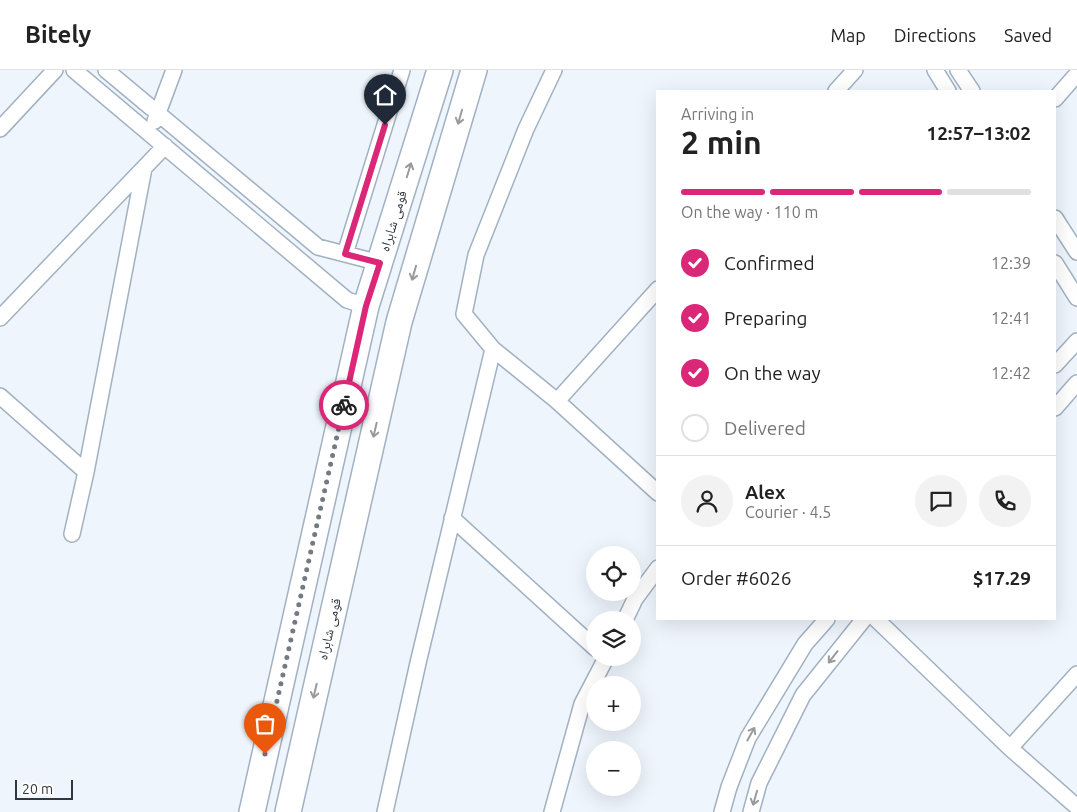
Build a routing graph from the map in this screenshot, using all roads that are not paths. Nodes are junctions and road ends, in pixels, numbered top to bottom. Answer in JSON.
{"nodes":[{"id":1,"x":55,"y":70,"type":"edge"},
{"id":2,"x":74,"y":70,"type":"edge"},
{"id":3,"x":106,"y":70,"type":"edge"},
{"id":4,"x":174,"y":70,"type":"edge"},
{"id":5,"x":402,"y":70,"type":"edge"},
{"id":6,"x":440,"y":70,"type":"edge"},
{"id":7,"x":474,"y":70,"type":"edge"},
{"id":8,"x":554,"y":70,"type":"edge"},
{"id":9,"x":855,"y":70,"type":"edge"},
{"id":10,"x":935,"y":70,"type":"edge"},
{"id":11,"x":958,"y":70,"type":"edge"},
{"id":12,"x":1077,"y":74,"type":"edge"},
{"id":13,"x":837,"y":90,"type":"edge"},
{"id":14,"x":947,"y":90,"type":"edge"},
{"id":15,"x":971,"y":90,"type":"edge"},
{"id":16,"x":1056,"y":98,"type":"edge"},
{"id":17,"x":159,"y":113,"type":"junction"},
{"id":18,"x":0,"y":129,"type":"edge"},
{"id":19,"x":149,"y":134,"type":"junction"},
{"id":20,"x":165,"y":146,"type":"junction"},
{"id":21,"x":144,"y":168,"type":"junction"},
{"id":22,"x":1056,"y":220,"type":"edge"},
{"id":23,"x":1077,"y":252,"type":"edge"},
{"id":24,"x":345,"y":254,"type":"junction"},
{"id":25,"x":380,"y":263,"type":"junction"},
{"id":26,"x":1056,"y":265,"type":"edge"},
{"id":27,"x":656,"y":291,"type":"edge"},
{"id":28,"x":1077,"y":298,"type":"edge"},
{"id":29,"x":366,"y":306,"type":"junction"},
{"id":30,"x":0,"y":318,"type":"edge"},
{"id":31,"x":1077,"y":341,"type":"edge"},
{"id":32,"x":493,"y":348,"type":"junction"},
{"id":33,"x":1056,"y":364,"type":"edge"},
{"id":34,"x":1077,"y":383,"type":"edge"},
{"id":35,"x":0,"y":396,"type":"edge"},
{"id":36,"x":556,"y":401,"type":"junction"},
{"id":37,"x":1056,"y":407,"type":"edge"},
{"id":38,"x":86,"y":472,"type":"junction"},
{"id":39,"x":656,"y":491,"type":"edge"},
{"id":40,"x":452,"y":518,"type":"junction"},
{"id":41,"x":72,"y":534,"type":"dead end"},
{"id":42,"x":656,"y":571,"type":"edge"},
{"id":43,"x":629,"y":611,"type":"edge"},
{"id":44,"x":826,"y":620,"type":"edge"},
{"id":45,"x":863,"y":620,"type":"edge"},
{"id":46,"x":877,"y":620,"type":"edge"},
{"id":47,"x":586,"y":640,"type":"edge"},
{"id":48,"x":602,"y":666,"type":"edge"},
{"id":49,"x":1077,"y":674,"type":"edge"},
{"id":50,"x":1010,"y":748,"type":"junction"},
{"id":51,"x":1077,"y":807,"type":"edge"},
{"id":52,"x":252,"y":812,"type":"edge"},
{"id":53,"x":288,"y":812,"type":"edge"},
{"id":54,"x":385,"y":812,"type":"edge"},
{"id":55,"x":552,"y":812,"type":"edge"},
{"id":56,"x":722,"y":812,"type":"edge"},
{"id":57,"x":751,"y":812,"type":"edge"}],
"edges":[{"from":1,"to":18,"type":"street"},
{"from":2,"to":19,"type":"street"},
{"from":3,"to":17,"type":"street"},
{"from":4,"to":17,"type":"street"},
{"from":5,"to":24,"type":"street"},
{"from":25,"to":6,"type":"highway","name":"قومی شاہراہ","one_way":true},
{"from":7,"to":53,"type":"highway","name":"قومی شاہراہ","one_way":true},
{"from":8,"to":32,"type":"street"},
{"from":9,"to":13,"type":"street"},
{"from":10,"to":14,"type":"street"},
{"from":11,"to":15,"type":"street"},
{"from":12,"to":16,"type":"street"},
{"from":17,"to":19,"type":"street"},
{"from":17,"to":24,"type":"street"},
{"from":19,"to":20,"type":"street"},
{"from":20,"to":21,"type":"street"},
{"from":20,"to":29,"type":"street"},
{"from":21,"to":30,"type":"street"},
{"from":21,"to":38,"type":"street"},
{"from":22,"to":23,"type":"street"},
{"from":24,"to":25,"type":"street"},
{"from":25,"to":29,"type":"highway","name":"قومی شاہراہ"},
{"from":26,"to":28,"type":"street"},
{"from":27,"to":36,"type":"street"},
{"from":29,"to":52,"type":"highway","name":"قومی شاہراہ"},
{"from":31,"to":33,"type":"street"},
{"from":32,"to":36,"type":"street"},
{"from":32,"to":40,"type":"street"},
{"from":34,"to":37,"type":"street"},
{"from":35,"to":38,"type":"street"},
{"from":36,"to":39,"type":"street"},
{"from":38,"to":41,"type":"street"},
{"from":40,"to":47,"type":"street"},
{"from":40,"to":54,"type":"street"},
{"from":42,"to":43,"type":"street"},
{"from":56,"to":44,"type":"street","one_way":true},
{"from":45,"to":57,"type":"street","one_way":true},
{"from":46,"to":50,"type":"street"},
{"from":48,"to":55,"type":"street"},
{"from":49,"to":50,"type":"street"},
{"from":50,"to":51,"type":"street"}]}
